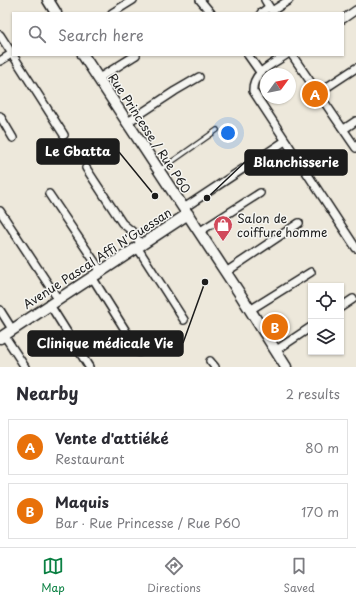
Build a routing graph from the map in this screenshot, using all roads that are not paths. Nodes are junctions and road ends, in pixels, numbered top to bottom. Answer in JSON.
{"nodes":[{"id":1,"x":48,"y":0,"type":"edge"},
{"id":2,"x":133,"y":0,"type":"edge"},
{"id":3,"x":200,"y":0,"type":"edge"},
{"id":4,"x":265,"y":0,"type":"edge"},
{"id":5,"x":288,"y":0,"type":"edge"},
{"id":6,"x":271,"y":10,"type":"edge"},
{"id":7,"x":356,"y":10,"type":"edge"},
{"id":8,"x":55,"y":12,"type":"edge"},
{"id":9,"x":114,"y":12,"type":"edge"},
{"id":10,"x":210,"y":12,"type":"edge"},
{"id":11,"x":344,"y":18,"type":"edge"},
{"id":12,"x":0,"y":35,"type":"edge"},
{"id":13,"x":12,"y":53,"type":"edge"},
{"id":14,"x":14,"y":56,"type":"edge"},
{"id":15,"x":84,"y":56,"type":"edge"},
{"id":16,"x":134,"y":56,"type":"edge"},
{"id":17,"x":249,"y":56,"type":"edge"},
{"id":18,"x":284,"y":56,"type":"edge"},
{"id":19,"x":293,"y":56,"type":"edge"},
{"id":20,"x":0,"y":61,"type":"edge"},
{"id":21,"x":266,"y":68,"type":"edge"},
{"id":22,"x":356,"y":68,"type":"edge"},
{"id":23,"x":260,"y":72,"type":"joint"},
{"id":24,"x":199,"y":77,"type":"dead end"},
{"id":25,"x":99,"y":78,"type":"junction"},
{"id":26,"x":318,"y":93,"type":"junction"},
{"id":27,"x":260,"y":102,"type":"edge"},
{"id":28,"x":261,"y":104,"type":"edge"},
{"id":29,"x":0,"y":116,"type":"edge"},
{"id":30,"x":356,"y":121,"type":"edge"},
{"id":31,"x":128,"y":122,"type":"junction"},
{"id":32,"x":344,"y":129,"type":"junction"},
{"id":33,"x":217,"y":130,"type":"dead end"},
{"id":34,"x":64,"y":135,"type":"dead end"},
{"id":35,"x":13,"y":138,"type":"dead end"},
{"id":36,"x":285,"y":141,"type":"junction"},
{"id":37,"x":356,"y":148,"type":"edge"},
{"id":38,"x":86,"y":168,"type":"dead end"},
{"id":39,"x":159,"y":170,"type":"junction"},
{"id":40,"x":260,"y":193,"type":"dead end"},
{"id":41,"x":49,"y":194,"type":"dead end"},
{"id":42,"x":0,"y":211,"type":"edge"},
{"id":43,"x":186,"y":211,"type":"junction"},
{"id":44,"x":299,"y":223,"type":"dead end"},
{"id":45,"x":200,"y":232,"type":"junction"},
{"id":46,"x":139,"y":246,"type":"junction"},
{"id":47,"x":356,"y":248,"type":"edge"},
{"id":48,"x":226,"y":272,"type":"junction"},
{"id":49,"x":311,"y":272,"type":"dead end"},
{"id":50,"x":97,"y":274,"type":"junction"},
{"id":51,"x":353,"y":299,"type":"dead end"},
{"id":52,"x":54,"y":302,"type":"junction"},
{"id":53,"x":344,"y":305,"type":"edge"},
{"id":54,"x":0,"y":310,"type":"edge"},
{"id":55,"x":250,"y":310,"type":"junction"},
{"id":56,"x":184,"y":320,"type":"dead end"},
{"id":57,"x":308,"y":329,"type":"edge"},
{"id":58,"x":5,"y":334,"type":"edge"},
{"id":59,"x":275,"y":351,"type":"junction"},
{"id":60,"x":139,"y":352,"type":"dead end"},
{"id":61,"x":26,"y":367,"type":"edge"},
{"id":62,"x":89,"y":367,"type":"edge"},
{"id":63,"x":286,"y":367,"type":"edge"}],
"edges":[{"from":1,"to":8,"type":"street"},
{"from":2,"to":9,"type":"street"},
{"from":3,"to":10,"type":"street"},
{"from":4,"to":6,"type":"street"},
{"from":5,"to":6,"type":"street"},
{"from":7,"to":11,"type":"street"},
{"from":12,"to":13,"type":"street"},
{"from":13,"to":20,"type":"street"},
{"from":14,"to":34,"type":"street"},
{"from":15,"to":25,"type":"street","name":"Rue Princesse / Rue P60"},
{"from":16,"to":25,"type":"street"},
{"from":17,"to":23,"type":"street"},
{"from":18,"to":21,"type":"street"},
{"from":19,"to":26,"type":"street"},
{"from":22,"to":26,"type":"street"},
{"from":23,"to":27,"type":"street"},
{"from":24,"to":31,"type":"street"},
{"from":25,"to":31,"type":"street","name":"Rue Princesse / Rue P60"},
{"from":26,"to":32,"type":"street"},
{"from":28,"to":36,"type":"street"},
{"from":29,"to":35,"type":"street"},
{"from":30,"to":32,"type":"street"},
{"from":31,"to":39,"type":"street","name":"Rue Princesse / Rue P60"},
{"from":32,"to":37,"type":"street"},
{"from":33,"to":39,"type":"lane"},
{"from":36,"to":43,"type":"street"},
{"from":36,"to":47,"type":"street"},
{"from":38,"to":46,"type":"street"},
{"from":39,"to":43,"type":"street","name":"Rue Princesse / Rue P60"},
{"from":40,"to":45,"type":"street"},
{"from":41,"to":50,"type":"street"},
{"from":42,"to":52,"type":"street"},
{"from":43,"to":45,"type":"street","name":"Rue Princesse / Rue P60"},
{"from":43,"to":46,"type":"street","name":"Avenue Pascal Affi N'Guessan"},
{"from":44,"to":48,"type":"street"},
{"from":45,"to":48,"type":"street","name":"Rue Princesse / Rue P60"},
{"from":46,"to":50,"type":"street","name":"Avenue Pascal Affi N'Guessan"},
{"from":46,"to":56,"type":"street"},
{"from":48,"to":55,"type":"street","name":"Rue Princesse / Rue P60"},
{"from":49,"to":55,"type":"street"},
{"from":50,"to":52,"type":"street","name":"Avenue Pascal Affi N'Guessan"},
{"from":50,"to":60,"type":"street"},
{"from":51,"to":53,"type":"street"},
{"from":52,"to":58,"type":"street","name":"Avenue Pascal Affi N'Guessan"},
{"from":52,"to":62,"type":"street"},
{"from":54,"to":58,"type":"street"},
{"from":55,"to":59,"type":"street","name":"Rue Princesse / Rue P60"},
{"from":57,"to":59,"type":"street"},
{"from":58,"to":61,"type":"street"},
{"from":59,"to":63,"type":"street","name":"Rue Princesse / Rue P60"}]}
